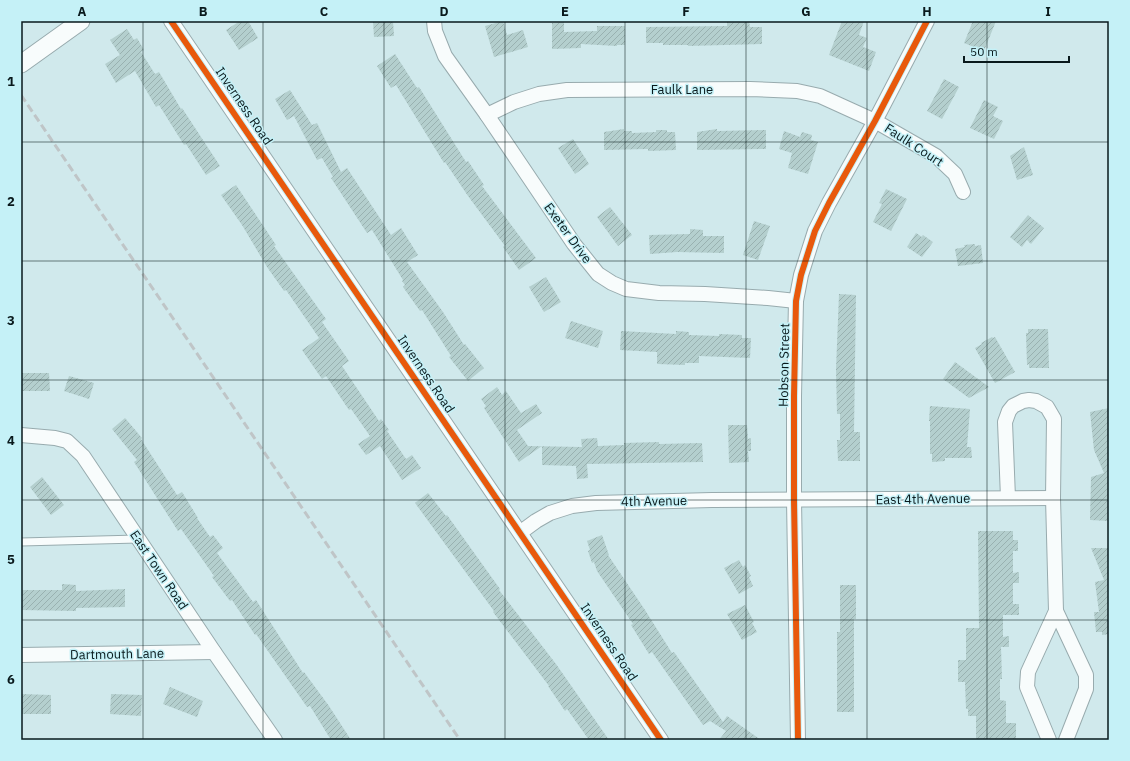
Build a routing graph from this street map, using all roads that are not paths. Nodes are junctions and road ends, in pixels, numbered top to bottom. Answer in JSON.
{"nodes":[{"id":1,"x":81,"y":21,"type":"edge"},
{"id":2,"x":171,"y":21,"type":"edge"},
{"id":3,"x":434,"y":21,"type":"edge"},
{"id":4,"x":927,"y":21,"type":"edge"},
{"id":5,"x":21,"y":64,"type":"edge"},
{"id":6,"x":487,"y":115,"type":"junction"},
{"id":7,"x":875,"y":121,"type":"junction"},
{"id":8,"x":963,"y":192,"type":"dead end"},
{"id":9,"x":796,"y":301,"type":"junction"},
{"id":10,"x":21,"y":435,"type":"edge"},
{"id":11,"x":1008,"y":498,"type":"junction"},
{"id":12,"x":1053,"y":498,"type":"junction"},
{"id":13,"x":794,"y":500,"type":"junction"},
{"id":14,"x":521,"y":532,"type":"junction"},
{"id":15,"x":138,"y":539,"type":"junction"},
{"id":16,"x":21,"y":542,"type":"edge"},
{"id":17,"x":1056,"y":611,"type":"junction"},
{"id":18,"x":214,"y":652,"type":"junction"},
{"id":19,"x":21,"y":655,"type":"edge"},
{"id":20,"x":275,"y":740,"type":"edge"},
{"id":21,"x":661,"y":740,"type":"edge"},
{"id":22,"x":798,"y":740,"type":"edge"},
{"id":23,"x":1049,"y":740,"type":"edge"},
{"id":24,"x":1066,"y":740,"type":"edge"}],
"edges":[{"from":1,"to":5,"type":"street"},
{"from":2,"to":14,"type":"street","name":"Inverness Road"},
{"from":3,"to":6,"type":"street","name":"Exeter Drive"},
{"from":4,"to":7,"type":"street","name":"Hobson Street"},
{"from":6,"to":7,"type":"street","name":"Faulk Lane"},
{"from":6,"to":9,"type":"street","name":"Exeter Drive"},
{"from":7,"to":8,"type":"street","name":"Faulk Court"},
{"from":7,"to":9,"type":"street","name":"Hobson Street"},
{"from":9,"to":13,"type":"street","name":"Hobson Street"},
{"from":10,"to":15,"type":"street","name":"East Town Road"},
{"from":11,"to":12,"type":"street","name":"East 4th Avenue"},
{"from":11,"to":12,"type":"street"},
{"from":11,"to":13,"type":"street","name":"East 4th Avenue"},
{"from":12,"to":17,"type":"street"},
{"from":13,"to":14,"type":"street","name":"4th Avenue"},
{"from":13,"to":22,"type":"street","name":"Hobson Street"},
{"from":14,"to":21,"type":"street","name":"Inverness Road"},
{"from":15,"to":16,"type":"lane"},
{"from":15,"to":18,"type":"street","name":"East Town Road"},
{"from":17,"to":23,"type":"street"},
{"from":17,"to":24,"type":"street"},
{"from":18,"to":19,"type":"street","name":"Dartmouth Lane"},
{"from":18,"to":20,"type":"street","name":"East Town Road"}]}
